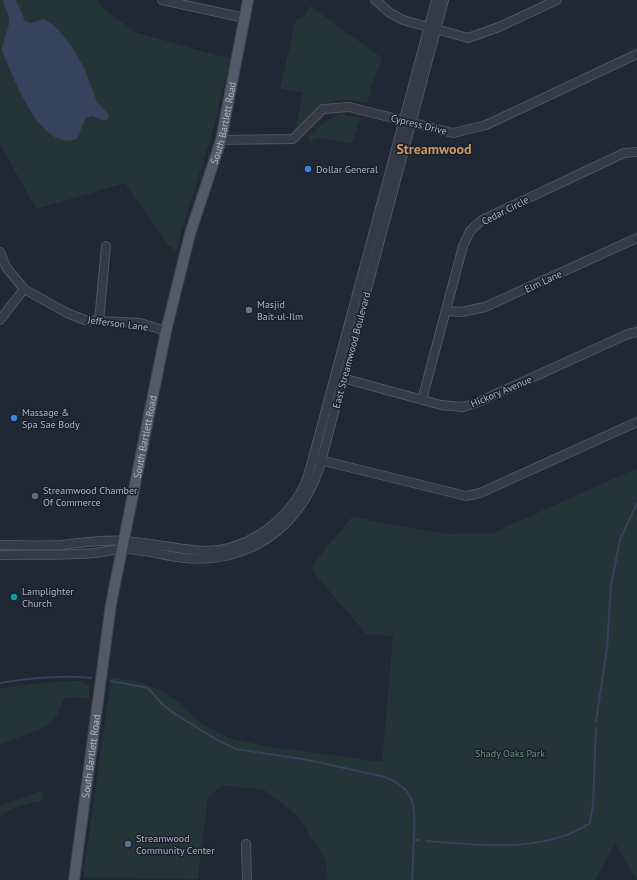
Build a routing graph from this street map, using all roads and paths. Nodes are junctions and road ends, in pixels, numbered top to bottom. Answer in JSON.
{"nodes":[{"id":1,"x":162,"y":0,"type":"edge"},
{"id":2,"x":248,"y":0,"type":"edge"},
{"id":3,"x":375,"y":0,"type":"edge"},
{"id":4,"x":436,"y":0,"type":"edge"},
{"id":5,"x":444,"y":0,"type":"edge"},
{"id":6,"x":557,"y":0,"type":"edge"},
{"id":7,"x":245,"y":18,"type":"junction"},
{"id":8,"x":433,"y":28,"type":"junction"},
{"id":9,"x":637,"y":54,"type":"edge"},
{"id":10,"x":408,"y":122,"type":"junction"},
{"id":11,"x":221,"y":140,"type":"junction"},
{"id":12,"x":637,"y":152,"type":"edge"},
{"id":13,"x":637,"y":238,"type":"edge"},
{"id":14,"x":106,"y":246,"type":"dead end"},
{"id":15,"x":0,"y":252,"type":"edge"},
{"id":16,"x":24,"y":289,"type":"junction"},
{"id":17,"x":446,"y":311,"type":"junction"},
{"id":18,"x":0,"y":320,"type":"edge"},
{"id":19,"x":99,"y":321,"type":"junction"},
{"id":20,"x":166,"y":331,"type":"junction"},
{"id":21,"x":637,"y":332,"type":"edge"},
{"id":22,"x":340,"y":377,"type":"junction"},
{"id":23,"x":422,"y":400,"type":"junction"},
{"id":24,"x":637,"y":422,"type":"edge"},
{"id":25,"x":317,"y":459,"type":"junction"},
{"id":26,"x":0,"y":545,"type":"edge"},
{"id":27,"x":122,"y":545,"type":"junction"},
{"id":28,"x":0,"y":555,"type":"edge"},
{"id":29,"x":246,"y":844,"type":"dead end"},
{"id":30,"x":74,"y":880,"type":"edge"},
{"id":31,"x":247,"y":880,"type":"edge"}],
"edges":[{"from":1,"to":7,"type":"street"},
{"from":2,"to":7,"type":"main road","name":"South Bartlett Road"},
{"from":3,"to":8,"type":"street"},
{"from":4,"to":8,"type":"street","name":"East Streamwood Boulevard"},
{"from":5,"to":8,"type":"street","name":"East Streamwood Boulevard"},
{"from":6,"to":8,"type":"street"},
{"from":7,"to":11,"type":"main road","name":"South Bartlett Road"},
{"from":8,"to":10,"type":"street","name":"East Streamwood Boulevard"},
{"from":9,"to":10,"type":"street","name":"Cypress Drive"},
{"from":10,"to":11,"type":"street","name":"Cypress Drive"},
{"from":10,"to":22,"type":"street","name":"East Streamwood Boulevard"},
{"from":11,"to":20,"type":"main road","name":"South Bartlett Road"},
{"from":12,"to":17,"type":"street","name":"Cedar Circle"},
{"from":13,"to":17,"type":"street","name":"Elm Lane"},
{"from":14,"to":19,"type":"street"},
{"from":15,"to":16,"type":"street","name":"Jefferson Lane"},
{"from":16,"to":18,"type":"street"},
{"from":16,"to":19,"type":"street","name":"Jefferson Lane"},
{"from":17,"to":23,"type":"street","name":"Cedar Circle"},
{"from":19,"to":20,"type":"street","name":"Jefferson Lane"},
{"from":20,"to":27,"type":"main road","name":"South Bartlett Road"},
{"from":21,"to":23,"type":"street","name":"Hickory Avenue"},
{"from":22,"to":23,"type":"street","name":"Hickory Avenue"},
{"from":22,"to":25,"type":"street","name":"East Streamwood Boulevard"},
{"from":24,"to":25,"type":"street"},
{"from":25,"to":27,"type":"street","name":"East Streamwood Boulevard"},
{"from":26,"to":27,"type":"street"},
{"from":27,"to":28,"type":"street"},
{"from":27,"to":30,"type":"main road","name":"South Bartlett Road"},
{"from":29,"to":31,"type":"street"}]}
